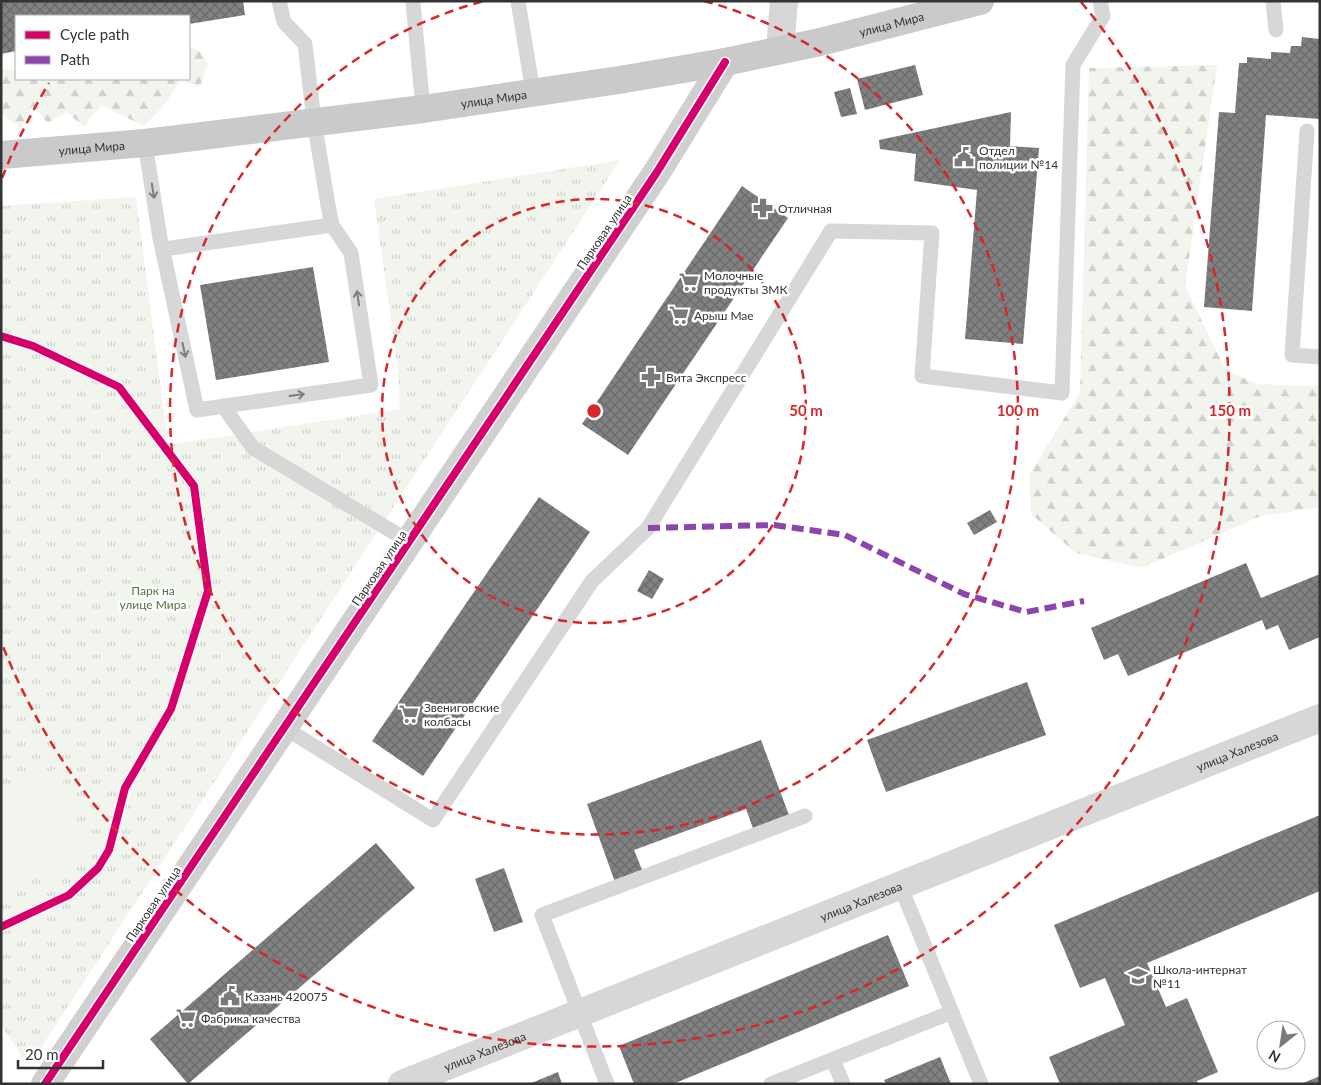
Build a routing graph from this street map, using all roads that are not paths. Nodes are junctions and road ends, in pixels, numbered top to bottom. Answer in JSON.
{"nodes":[{"id":1,"x":279,"y":1,"type":"edge"},
{"id":2,"x":518,"y":1,"type":"edge"},
{"id":3,"x":784,"y":1,"type":"edge"},
{"id":4,"x":1100,"y":1,"type":"edge"},
{"id":5,"x":1273,"y":1,"type":"edge"},
{"id":6,"x":974,"y":2,"type":"edge"},
{"id":7,"x":413,"y":3,"type":"dead end"},
{"id":8,"x":1276,"y":30,"type":"dead end"},
{"id":9,"x":780,"y":50,"type":"junction"},
{"id":10,"x":725,"y":62,"type":"junction"},
{"id":11,"x":532,"y":92,"type":"junction"},
{"id":12,"x":423,"y":109,"type":"junction"},
{"id":13,"x":314,"y":121,"type":"junction"},
{"id":14,"x":1307,"y":131,"type":"dead end"},
{"id":15,"x":145,"y":143,"type":"junction"},
{"id":16,"x":1,"y":155,"type":"edge"},
{"id":17,"x":332,"y":225,"type":"junction"},
{"id":18,"x":164,"y":249,"type":"junction"},
{"id":19,"x":1320,"y":357,"type":"edge"},
{"id":20,"x":223,"y":406,"type":"junction"},
{"id":21,"x":410,"y":542,"type":"junction"},
{"id":22,"x":1320,"y":718,"type":"edge"},
{"id":23,"x":285,"y":728,"type":"junction"},
{"id":24,"x":805,"y":816,"type":"dead end"},
{"id":25,"x":900,"y":885,"type":"junction"},
{"id":26,"x":952,"y":1012,"type":"junction"},
{"id":27,"x":578,"y":1013,"type":"junction"},
{"id":28,"x":833,"y":1059,"type":"junction"},
{"id":29,"x":45,"y":1084,"type":"edge"},
{"id":30,"x":402,"y":1084,"type":"edge"},
{"id":31,"x":606,"y":1084,"type":"edge"},
{"id":32,"x":772,"y":1084,"type":"edge"},
{"id":33,"x":843,"y":1084,"type":"edge"},
{"id":34,"x":981,"y":1084,"type":"edge"}],
"edges":[{"from":1,"to":13,"type":"lane"},
{"from":2,"to":11,"type":"lane"},
{"from":3,"to":9,"type":"street"},
{"from":4,"to":23,"type":"lane"},
{"from":5,"to":8,"type":"lane"},
{"from":6,"to":9,"type":"main road","name":"улица Мира"},
{"from":7,"to":12,"type":"lane"},
{"from":9,"to":10,"type":"main road","name":"улица Мира"},
{"from":10,"to":11,"type":"main road","name":"улица Мира"},
{"from":10,"to":21,"type":"street","name":"Парковая улица"},
{"from":11,"to":12,"type":"main road","name":"улица Мира"},
{"from":12,"to":13,"type":"main road","name":"улица Мира"},
{"from":13,"to":15,"type":"main road","name":"улица Мира"},
{"from":13,"to":17,"type":"lane"},
{"from":14,"to":19,"type":"lane"},
{"from":15,"to":16,"type":"main road","name":"улица Мира"},
{"from":15,"to":18,"type":"lane","one_way":true},
{"from":17,"to":18,"type":"lane"},
{"from":20,"to":17,"type":"lane","one_way":true},
{"from":18,"to":20,"type":"lane","one_way":true},
{"from":20,"to":21,"type":"lane"},
{"from":21,"to":23,"type":"street","name":"Парковая улица"},
{"from":22,"to":25,"type":"street","name":"улица Халезова"},
{"from":23,"to":29,"type":"street","name":"Парковая улица"},
{"from":24,"to":27,"type":"lane"},
{"from":25,"to":26,"type":"lane"},
{"from":25,"to":27,"type":"street","name":"улица Халезова"},
{"from":26,"to":28,"type":"lane"},
{"from":26,"to":34,"type":"lane"},
{"from":27,"to":30,"type":"street","name":"улица Халезова"},
{"from":27,"to":31,"type":"lane"},
{"from":28,"to":32,"type":"lane"},
{"from":28,"to":33,"type":"lane"}]}
